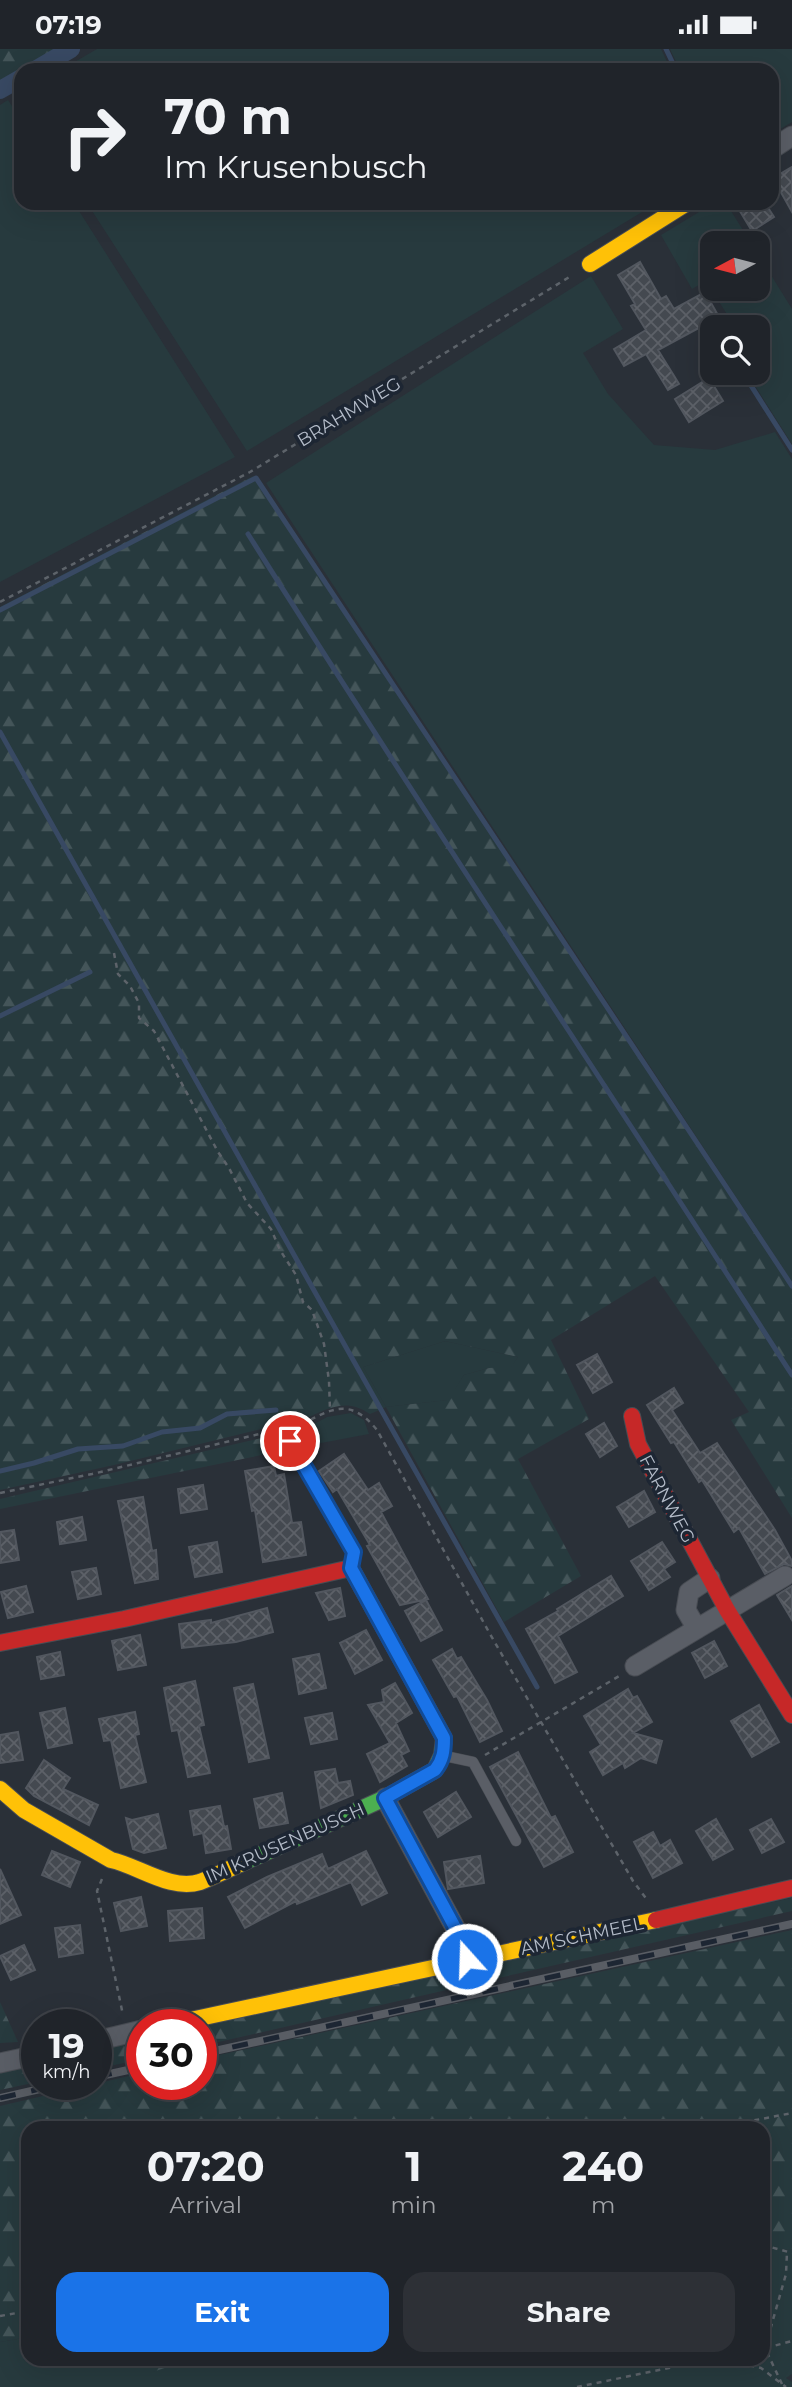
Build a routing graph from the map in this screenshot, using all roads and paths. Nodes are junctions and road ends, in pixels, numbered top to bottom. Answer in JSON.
{"nodes":[{"id":1,"x":676,"y":210,"type":"edge"},
{"id":2,"x":590,"y":264,"type":"joint"},
{"id":3,"x":0,"y":602,"type":"edge"},
{"id":4,"x":114,"y":953,"type":"dead end"},
{"id":5,"x":330,"y":1410,"type":"dead end"},
{"id":6,"x":632,"y":1416,"type":"dead end"},
{"id":7,"x":290,"y":1441,"type":"dead end"},
{"id":8,"x":351,"y":1568,"type":"junction"},
{"id":9,"x":785,"y":1576,"type":"dead end"},
{"id":10,"x":710,"y":1578,"type":"junction"},
{"id":11,"x":727,"y":1610,"type":"junction"},
{"id":12,"x":697,"y":1629,"type":"junction"},
{"id":13,"x":0,"y":1643,"type":"edge"},
{"id":14,"x":635,"y":1666,"type":"joint"},
{"id":15,"x":792,"y":1715,"type":"edge"},
{"id":16,"x":443,"y":1755,"type":"junction"},
{"id":17,"x":473,"y":1762,"type":"junction"},
{"id":18,"x":0,"y":1789,"type":"edge"},
{"id":19,"x":385,"y":1798,"type":"junction"},
{"id":20,"x":516,"y":1841,"type":"dead end"},
{"id":21,"x":111,"y":1860,"type":"junction"},
{"id":22,"x":792,"y":1888,"type":"edge"},
{"id":23,"x":467,"y":1959,"type":"junction"},
{"id":24,"x":128,"y":2009,"type":"edge"},
{"id":25,"x":217,"y":2014,"type":"edge"},
{"id":26,"x":21,"y":2058,"type":"edge"},
{"id":27,"x":0,"y":2063,"type":"edge"},
{"id":28,"x":792,"y":2113,"type":"edge"},
{"id":29,"x":751,"y":2121,"type":"edge"},
{"id":30,"x":770,"y":2247,"type":"edge"},
{"id":31,"x":787,"y":2252,"type":"junction"},
{"id":32,"x":792,"y":2253,"type":"edge"},
{"id":33,"x":21,"y":2312,"type":"edge"},
{"id":34,"x":0,"y":2316,"type":"edge"},
{"id":35,"x":770,"y":2328,"type":"edge"},
{"id":36,"x":792,"y":2341,"type":"edge"},
{"id":37,"x":770,"y":2346,"type":"edge"},
{"id":38,"x":770,"y":2360,"type":"edge"},
{"id":39,"x":678,"y":2366,"type":"edge"},
{"id":40,"x":752,"y":2366,"type":"edge"},
{"id":41,"x":782,"y":2384,"type":"junction"},
{"id":42,"x":577,"y":2387,"type":"edge"},
{"id":43,"x":786,"y":2387,"type":"edge"}],
"edges":[{"from":1,"to":2,"type":"street"},
{"from":2,"to":3,"type":"path","name":"BRAHMWEG"},
{"from":4,"to":5,"type":"path"},
{"from":6,"to":10,"type":"street","name":"FARNWEG"},
{"from":7,"to":8,"type":"lane"},
{"from":8,"to":13,"type":"street"},
{"from":8,"to":16,"type":"street"},
{"from":9,"to":11,"type":"street"},
{"from":10,"to":11,"type":"street","name":"FARNWEG"},
{"from":10,"to":12,"type":"street"},
{"from":11,"to":12,"type":"street"},
{"from":11,"to":15,"type":"street","name":"FARNWEG"},
{"from":12,"to":14,"type":"street"},
{"from":14,"to":17,"type":"path"},
{"from":16,"to":17,"type":"lane"},
{"from":16,"to":19,"type":"street","name":"IM KRUSENBUSCH"},
{"from":17,"to":20,"type":"lane"},
{"from":18,"to":21,"type":"street","name":"IM KRUSENBUSCH"},
{"from":19,"to":21,"type":"street","name":"IM KRUSENBUSCH"},
{"from":19,"to":23,"type":"street","name":"IM KRUSENBUSCH"},
{"from":21,"to":24,"type":"path"},
{"from":22,"to":23,"type":"street","name":"AM SCHMEEL"},
{"from":23,"to":25,"type":"street","name":"AM SCHMEEL"},
{"from":26,"to":27,"type":"street"},
{"from":28,"to":29,"type":"path"},
{"from":30,"to":31,"type":"path"},
{"from":31,"to":32,"type":"path"},
{"from":31,"to":35,"type":"path"},
{"from":33,"to":34,"type":"path"},
{"from":36,"to":37,"type":"path"},
{"from":38,"to":41,"type":"path"},
{"from":39,"to":42,"type":"path"},
{"from":40,"to":41,"type":"path"},
{"from":41,"to":43,"type":"path"}]}
